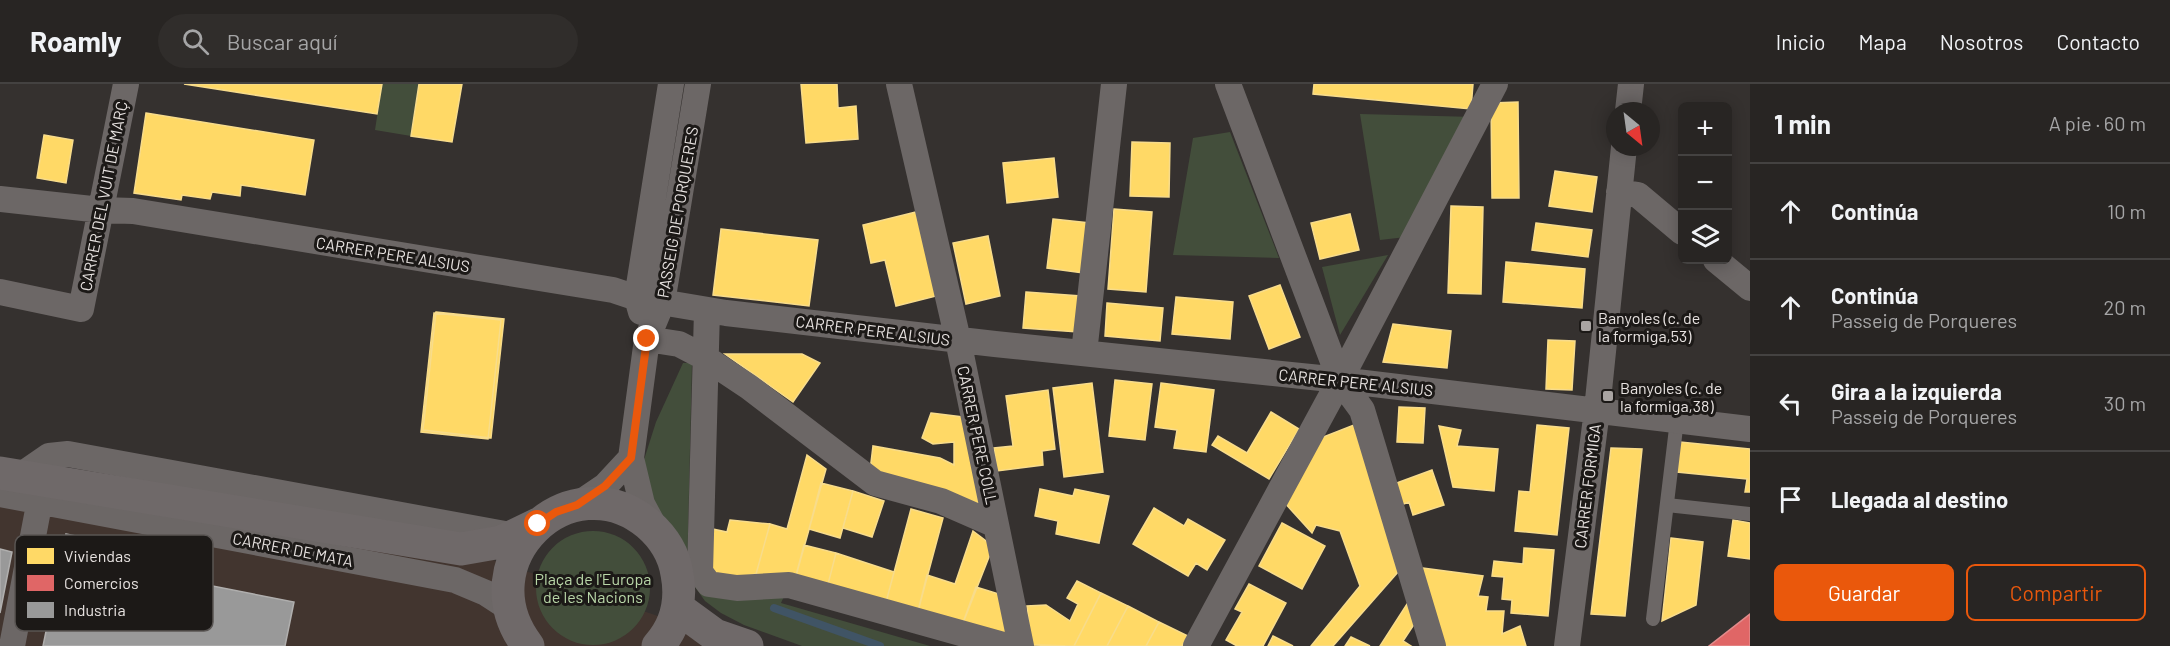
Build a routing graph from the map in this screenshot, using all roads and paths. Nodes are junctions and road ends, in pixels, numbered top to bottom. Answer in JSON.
{"nodes":[{"id":1,"x":126,"y":84,"type":"edge"},
{"id":2,"x":671,"y":84,"type":"edge"},
{"id":3,"x":698,"y":84,"type":"edge"},
{"id":4,"x":899,"y":84,"type":"edge"},
{"id":5,"x":1114,"y":84,"type":"edge"},
{"id":6,"x":1228,"y":84,"type":"edge"},
{"id":7,"x":1495,"y":84,"type":"edge"},
{"id":8,"x":1632,"y":84,"type":"edge"},
{"id":9,"x":1629,"y":102,"type":"edge"},
{"id":10,"x":1623,"y":156,"type":"edge"},
{"id":11,"x":1619,"y":192,"type":"junction"},
{"id":12,"x":0,"y":199,"type":"edge"},
{"id":13,"x":100,"y":210,"type":"junction"},
{"id":14,"x":1678,"y":228,"type":"edge"},
{"id":15,"x":1721,"y":264,"type":"edge"},
{"id":16,"x":1750,"y":288,"type":"edge"},
{"id":17,"x":0,"y":292,"type":"edge"},
{"id":18,"x":637,"y":297,"type":"junction"},
{"id":19,"x":662,"y":303,"type":"junction"},
{"id":20,"x":707,"y":310,"type":"junction"},
{"id":21,"x":647,"y":339,"type":"junction"},
{"id":22,"x":958,"y":340,"type":"junction"},
{"id":23,"x":1084,"y":353,"type":"junction"},
{"id":24,"x":704,"y":357,"type":"junction"},
{"id":25,"x":1340,"y":380,"type":"junction"},
{"id":26,"x":1597,"y":410,"type":"junction"},
{"id":27,"x":1677,"y":420,"type":"junction"},
{"id":28,"x":1750,"y":429,"type":"edge"},
{"id":29,"x":631,"y":458,"type":"junction"},
{"id":30,"x":20,"y":485,"type":"edge"},
{"id":31,"x":577,"y":505,"type":"junction"},
{"id":32,"x":1667,"y":505,"type":"junction"},
{"id":33,"x":1750,"y":514,"type":"edge"},
{"id":34,"x":996,"y":525,"type":"junction"},
{"id":35,"x":525,"y":530,"type":"junction"},
{"id":36,"x":656,"y":530,"type":"junction"},
{"id":37,"x":18,"y":535,"type":"edge"},
{"id":38,"x":461,"y":549,"type":"junction"},
{"id":39,"x":15,"y":586,"type":"edge"},
{"id":40,"x":678,"y":608,"type":"junction"},
{"id":41,"x":1653,"y":619,"type":"dead end"},
{"id":42,"x":513,"y":622,"type":"edge"},
{"id":43,"x":715,"y":635,"type":"junction"},
{"id":44,"x":660,"y":644,"type":"edge"},
{"id":45,"x":12,"y":646,"type":"edge"},
{"id":46,"x":747,"y":646,"type":"edge"},
{"id":47,"x":1007,"y":646,"type":"edge"},
{"id":48,"x":1021,"y":646,"type":"edge"},
{"id":49,"x":1196,"y":646,"type":"edge"},
{"id":50,"x":1433,"y":646,"type":"edge"},
{"id":51,"x":1567,"y":646,"type":"edge"}],
"edges":[{"from":1,"to":13,"type":"street","name":"CARRER DEL VUIT DE MARÇ"},
{"from":2,"to":18,"type":"street","name":"PASSEIG DE PORQUERES"},
{"from":3,"to":19,"type":"street","name":"PASSEIG DE PORQUERES"},
{"from":4,"to":22,"type":"street","name":"CARRER PERE COLL"},
{"from":5,"to":23,"type":"street"},
{"from":6,"to":25,"type":"street"},
{"from":7,"to":25,"type":"street"},
{"from":8,"to":9,"type":"street"},
{"from":10,"to":11,"type":"street","name":"CARRER FORMIGA"},
{"from":11,"to":14,"type":"street"},
{"from":11,"to":26,"type":"street","name":"CARRER FORMIGA"},
{"from":12,"to":13,"type":"street","name":"CARRER PERE ALSIUS"},
{"from":13,"to":17,"type":"street","name":"CARRER DEL VUIT DE MARÇ"},
{"from":13,"to":18,"type":"street","name":"CARRER PERE ALSIUS"},
{"from":15,"to":16,"type":"street"},
{"from":18,"to":19,"type":"street","name":"CARRER PERE ALSIUS"},
{"from":18,"to":21,"type":"street","name":"PASSEIG DE PORQUERES"},
{"from":19,"to":20,"type":"street","name":"CARRER PERE ALSIUS"},
{"from":19,"to":21,"type":"street","name":"PASSEIG DE PORQUERES"},
{"from":20,"to":22,"type":"street","name":"CARRER PERE ALSIUS"},
{"from":20,"to":24,"type":"street"},
{"from":21,"to":24,"type":"street"},
{"from":21,"to":29,"type":"street","name":"PASSEIG DE PORQUERES"},
{"from":22,"to":23,"type":"street","name":"CARRER PERE ALSIUS"},
{"from":22,"to":34,"type":"street","name":"CARRER PERE COLL"},
{"from":23,"to":25,"type":"street","name":"CARRER PERE ALSIUS"},
{"from":24,"to":34,"type":"street"},
{"from":24,"to":47,"type":"street"},
{"from":25,"to":26,"type":"street","name":"CARRER PERE ALSIUS"},
{"from":25,"to":49,"type":"street"},
{"from":25,"to":50,"type":"street"},
{"from":26,"to":27,"type":"street","name":"CARRER PERE ALSIUS"},
{"from":26,"to":51,"type":"street","name":"CARRER FORMIGA"},
{"from":27,"to":28,"type":"street","name":"CARRER PERE ALSIUS"},
{"from":27,"to":32,"type":"lane"},
{"from":29,"to":31,"type":"street"},
{"from":29,"to":36,"type":"street","name":"PASSEIG DE PORQUERES"},
{"from":30,"to":35,"type":"street"},
{"from":30,"to":37,"type":"street"},
{"from":30,"to":38,"type":"main road","name":"CARRER DE MATA"},
{"from":30,"to":42,"type":"street","name":"CARRER DE MATA"},
{"from":31,"to":35,"type":"main road"},
{"from":31,"to":36,"type":"main road"},
{"from":32,"to":33,"type":"lane"},
{"from":32,"to":41,"type":"lane"},
{"from":34,"to":48,"type":"street","name":"CARRER PERE COLL"},
{"from":35,"to":38,"type":"main road","name":"CARRER DE MATA"},
{"from":35,"to":42,"type":"main road"},
{"from":36,"to":40,"type":"main road"},
{"from":38,"to":42,"type":"main road","name":"CARRER DE MATA"},
{"from":39,"to":45,"type":"street"},
{"from":40,"to":43,"type":"main road"},
{"from":40,"to":44,"type":"main road"},
{"from":43,"to":44,"type":"main road"},
{"from":43,"to":46,"type":"main road"}]}
